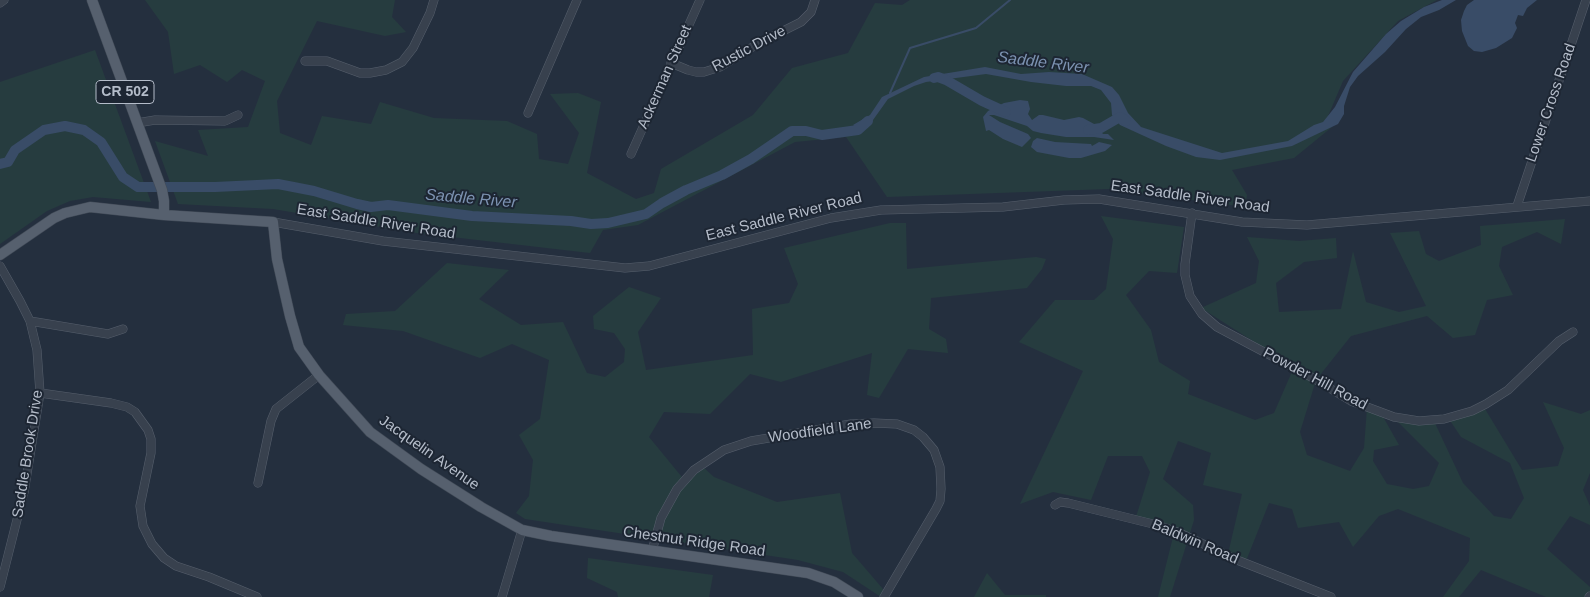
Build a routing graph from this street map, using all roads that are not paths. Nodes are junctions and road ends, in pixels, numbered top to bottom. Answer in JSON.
{"nodes":[{"id":1,"x":4,"y":0,"type":"edge"},
{"id":2,"x":92,"y":0,"type":"edge"},
{"id":3,"x":434,"y":0,"type":"edge"},
{"id":4,"x":577,"y":0,"type":"edge"},
{"id":5,"x":700,"y":0,"type":"edge"},
{"id":6,"x":815,"y":0,"type":"edge"},
{"id":7,"x":1586,"y":0,"type":"edge"},
{"id":8,"x":0,"y":3,"type":"edge"},
{"id":9,"x":305,"y":61,"type":"dead end"},
{"id":10,"x":671,"y":63,"type":"junction"},
{"id":11,"x":528,"y":113,"type":"dead end"},
{"id":12,"x":238,"y":115,"type":"dead end"},
{"id":13,"x":137,"y":123,"type":"junction"},
{"id":14,"x":631,"y":154,"type":"dead end"},
{"id":15,"x":1590,"y":201,"type":"edge"},
{"id":16,"x":1517,"y":206,"type":"junction"},
{"id":17,"x":1192,"y":213,"type":"junction"},
{"id":18,"x":164,"y":215,"type":"junction"},
{"id":19,"x":273,"y":222,"type":"junction"},
{"id":20,"x":0,"y":255,"type":"edge"},
{"id":21,"x":0,"y":266,"type":"edge"},
{"id":22,"x":30,"y":321,"type":"junction"},
{"id":23,"x":123,"y":329,"type":"dead end"},
{"id":24,"x":1573,"y":332,"type":"dead end"},
{"id":25,"x":319,"y":375,"type":"junction"},
{"id":26,"x":40,"y":393,"type":"junction"},
{"id":27,"x":258,"y":483,"type":"dead end"},
{"id":28,"x":1055,"y":505,"type":"dead end"},
{"id":29,"x":522,"y":530,"type":"junction"},
{"id":30,"x":652,"y":551,"type":"junction"},
{"id":31,"x":0,"y":587,"type":"edge"},
{"id":32,"x":257,"y":597,"type":"edge"},
{"id":33,"x":502,"y":597,"type":"edge"},
{"id":34,"x":858,"y":597,"type":"edge"},
{"id":35,"x":884,"y":597,"type":"edge"},
{"id":36,"x":1331,"y":597,"type":"edge"}],
"edges":[{"from":1,"to":8,"type":"street"},
{"from":2,"to":13,"type":"main road","number":"CR 502"},
{"from":3,"to":9,"type":"street"},
{"from":4,"to":11,"type":"street"},
{"from":5,"to":10,"type":"street","name":"Ackerman Street"},
{"from":6,"to":10,"type":"street","name":"Rustic Drive"},
{"from":7,"to":16,"type":"street","name":"Lower Cross Road"},
{"from":10,"to":14,"type":"street","name":"Ackerman Street"},
{"from":12,"to":13,"type":"street"},
{"from":13,"to":18,"type":"main road","number":"CR 502"},
{"from":15,"to":16,"type":"street","name":"East Saddle River Road"},
{"from":16,"to":17,"type":"street","name":"East Saddle River Road"},
{"from":17,"to":19,"type":"street","name":"East Saddle River Road"},
{"from":17,"to":24,"type":"street","name":"Powder Hill Road"},
{"from":18,"to":19,"type":"main road","name":"East Saddle River Road"},
{"from":18,"to":20,"type":"main road","name":"East Saddle River Road"},
{"from":19,"to":25,"type":"main road","name":"Jacquelin Avenue"},
{"from":21,"to":22,"type":"street","name":"Saddle Brook Drive"},
{"from":22,"to":23,"type":"street"},
{"from":22,"to":26,"type":"street","name":"Saddle Brook Drive"},
{"from":25,"to":27,"type":"street"},
{"from":25,"to":29,"type":"main road","name":"Jacquelin Avenue"},
{"from":26,"to":31,"type":"street","name":"Saddle Brook Drive"},
{"from":26,"to":32,"type":"street"},
{"from":28,"to":36,"type":"street","name":"Baldwin Road"},
{"from":29,"to":30,"type":"main road","name":"Chestnut Ridge Road"},
{"from":29,"to":33,"type":"street"},
{"from":30,"to":34,"type":"main road","name":"Chestnut Ridge Road"},
{"from":30,"to":35,"type":"street","name":"Woodfield Lane"}]}
